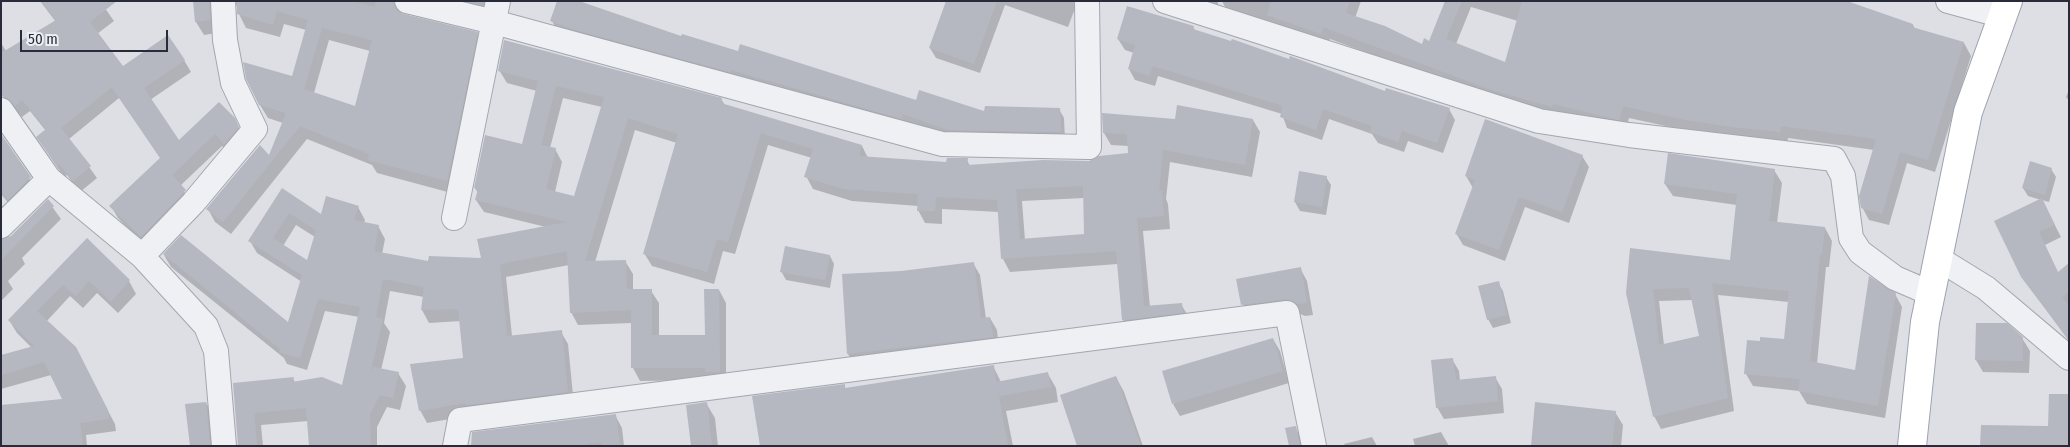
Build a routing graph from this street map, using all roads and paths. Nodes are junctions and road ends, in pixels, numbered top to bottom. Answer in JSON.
{"nodes":[{"id":1,"x":223,"y":1,"type":"edge"},
{"id":2,"x":407,"y":1,"type":"edge"},
{"id":3,"x":1087,"y":1,"type":"edge"},
{"id":4,"x":1165,"y":1,"type":"edge"},
{"id":5,"x":1948,"y":1,"type":"edge"},
{"id":6,"x":2005,"y":9,"type":"edge"},
{"id":7,"x":496,"y":12,"type":"edge"},
{"id":8,"x":1,"y":110,"type":"edge"},
{"id":9,"x":49,"y":179,"type":"junction"},
{"id":10,"x":454,"y":218,"type":"dead end"},
{"id":11,"x":1,"y":226,"type":"edge"},
{"id":12,"x":142,"y":256,"type":"junction"},
{"id":13,"x":1939,"y":259,"type":"junction"},
{"id":14,"x":1932,"y":294,"type":"junction"},
{"id":15,"x":2069,"y":358,"type":"edge"},
{"id":16,"x":224,"y":446,"type":"edge"},
{"id":17,"x":455,"y":446,"type":"edge"},
{"id":18,"x":1314,"y":446,"type":"edge"},
{"id":19,"x":1912,"y":446,"type":"edge"}],
"edges":[{"from":1,"to":12,"type":"street"},
{"from":2,"to":7,"type":"street"},
{"from":3,"to":7,"type":"street"},
{"from":4,"to":14,"type":"street"},
{"from":5,"to":6,"type":"street"},
{"from":6,"to":13,"type":"main road"},
{"from":7,"to":10,"type":"street"},
{"from":8,"to":9,"type":"street"},
{"from":9,"to":11,"type":"street"},
{"from":9,"to":12,"type":"street"},
{"from":12,"to":16,"type":"street"},
{"from":13,"to":14,"type":"main road"},
{"from":13,"to":15,"type":"street"},
{"from":14,"to":19,"type":"main road"},
{"from":17,"to":18,"type":"street"}]}
